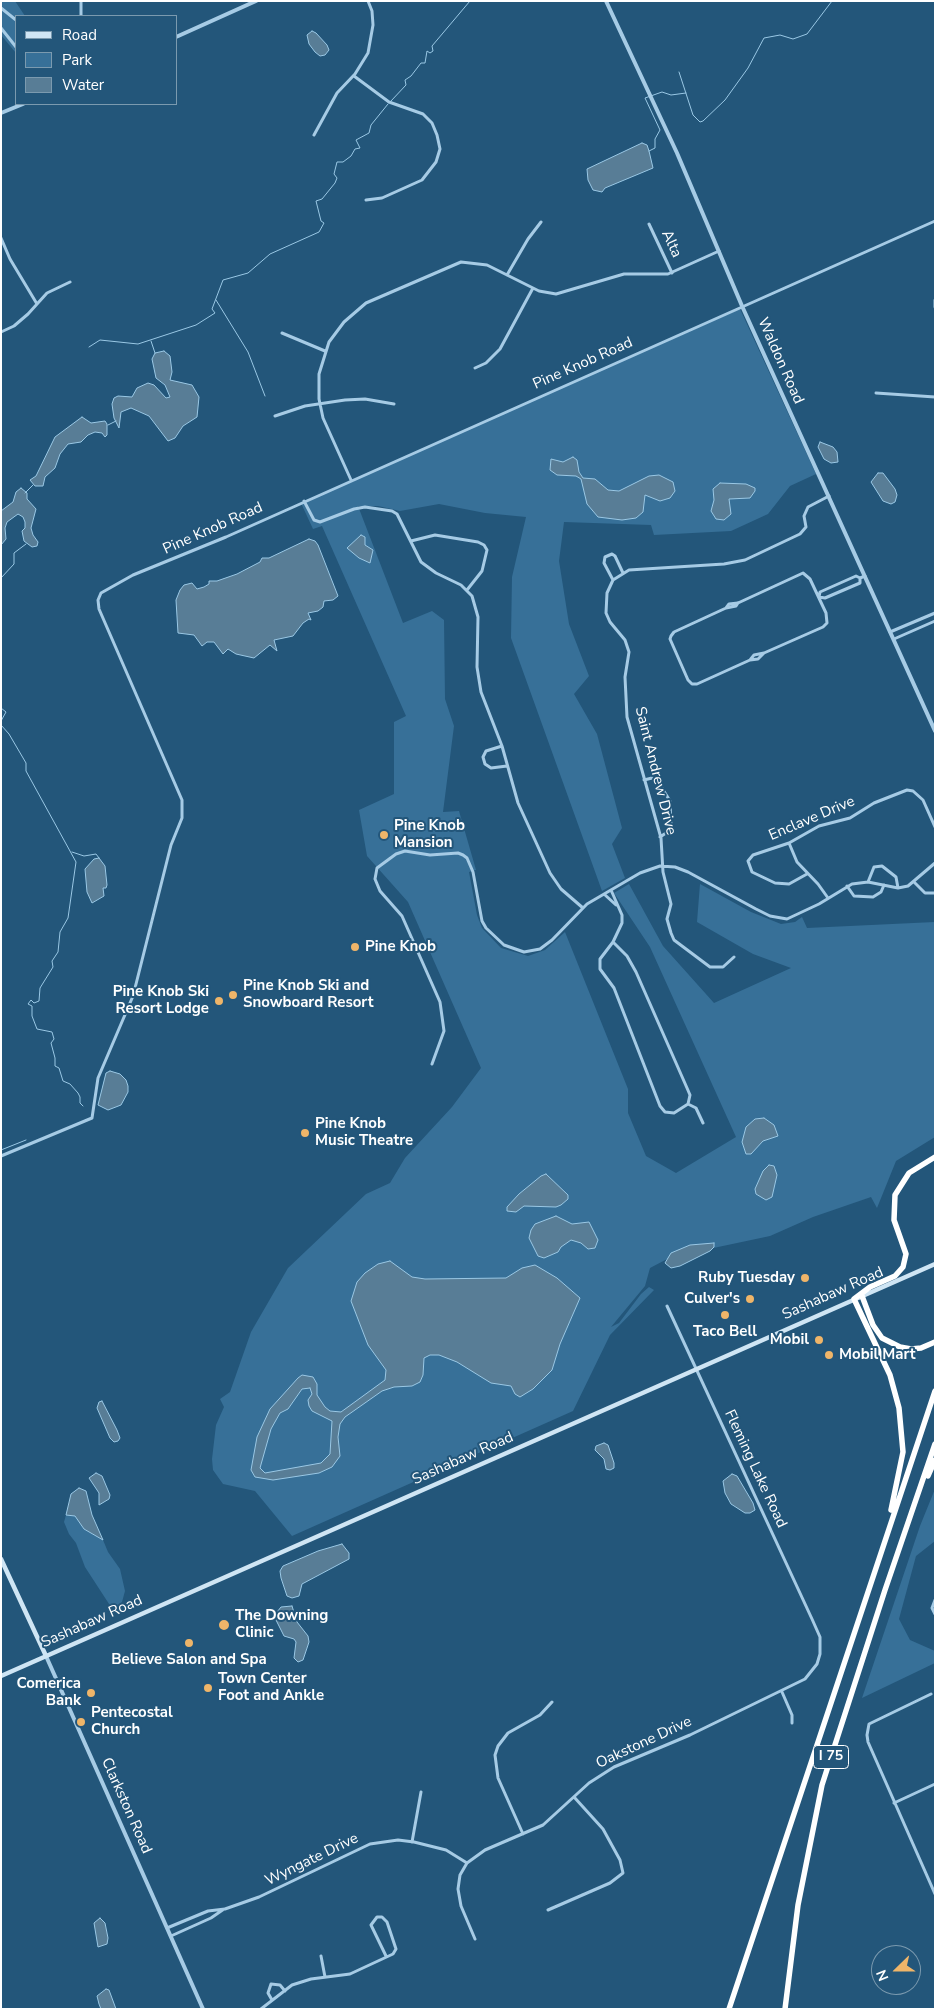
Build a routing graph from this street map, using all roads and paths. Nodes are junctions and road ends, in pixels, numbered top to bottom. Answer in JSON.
{"nodes":[{"id":1,"x":81,"y":1,"type":"edge"},
{"id":2,"x":256,"y":1,"type":"edge"},
{"id":3,"x":368,"y":1,"type":"edge"},
{"id":4,"x":606,"y":1,"type":"edge"},
{"id":5,"x":1,"y":8,"type":"edge"},
{"id":6,"x":81,"y":15,"type":"edge"},
{"id":7,"x":15,"y":19,"type":"edge"},
{"id":8,"x":1,"y":28,"type":"edge"},
{"id":9,"x":178,"y":36,"type":"edge"},
{"id":10,"x":15,"y":46,"type":"edge"},
{"id":11,"x":354,"y":76,"type":"junction"},
{"id":12,"x":21,"y":105,"type":"edge"},
{"id":13,"x":1,"y":114,"type":"edge"},
{"id":14,"x":314,"y":135,"type":"dead end"},
{"id":15,"x":366,"y":200,"type":"dead end"},
{"id":16,"x":935,"y":221,"type":"edge"},
{"id":17,"x":541,"y":222,"type":"dead end"},
{"id":18,"x":649,"y":224,"type":"dead end"},
{"id":19,"x":1,"y":238,"type":"edge"},
{"id":20,"x":719,"y":251,"type":"junction"},
{"id":21,"x":672,"y":273,"type":"junction"},
{"id":22,"x":507,"y":275,"type":"junction"},
{"id":23,"x":70,"y":282,"type":"dead end"},
{"id":24,"x":533,"y":288,"type":"junction"},
{"id":25,"x":935,"y":300,"type":"edge"},
{"id":26,"x":37,"y":304,"type":"junction"},
{"id":27,"x":742,"y":306,"type":"junction"},
{"id":28,"x":935,"y":307,"type":"edge"},
{"id":29,"x":1,"y":332,"type":"edge"},
{"id":30,"x":282,"y":333,"type":"dead end"},
{"id":31,"x":325,"y":351,"type":"junction"},
{"id":32,"x":475,"y":368,"type":"dead end"},
{"id":33,"x":876,"y":393,"type":"dead end"},
{"id":34,"x":935,"y":397,"type":"edge"},
{"id":35,"x":320,"y":403,"type":"junction"},
{"id":36,"x":394,"y":404,"type":"dead end"},
{"id":37,"x":275,"y":416,"type":"dead end"},
{"id":38,"x":351,"y":480,"type":"junction"},
{"id":39,"x":829,"y":496,"type":"junction"},
{"id":40,"x":304,"y":501,"type":"junction"},
{"id":41,"x":411,"y":541,"type":"junction"},
{"id":42,"x":623,"y":573,"type":"junction"},
{"id":43,"x":866,"y":576,"type":"junction"},
{"id":44,"x":860,"y":578,"type":"junction"},
{"id":45,"x":613,"y":580,"type":"junction"},
{"id":46,"x":467,"y":590,"type":"junction"},
{"id":47,"x":818,"y":597,"type":"junction"},
{"id":48,"x":935,"y":613,"type":"edge"},
{"id":49,"x":935,"y":621,"type":"edge"},
{"id":50,"x":890,"y":632,"type":"junction"},
{"id":51,"x":894,"y":639,"type":"junction"},
{"id":52,"x":935,"y":731,"type":"edge"},
{"id":53,"x":502,"y":746,"type":"junction"},
{"id":54,"x":507,"y":766,"type":"junction"},
{"id":55,"x":644,"y":780,"type":"junction"},
{"id":56,"x":935,"y":827,"type":"edge"},
{"id":57,"x":660,"y":837,"type":"junction"},
{"id":58,"x":789,"y":843,"type":"junction"},
{"id":59,"x":935,"y":863,"type":"edge"},
{"id":60,"x":663,"y":866,"type":"junction"},
{"id":61,"x":807,"y":874,"type":"junction"},
{"id":62,"x":868,"y":882,"type":"junction"},
{"id":63,"x":914,"y":882,"type":"junction"},
{"id":64,"x":884,"y":885,"type":"junction"},
{"id":65,"x":847,"y":886,"type":"junction"},
{"id":66,"x":898,"y":888,"type":"junction"},
{"id":67,"x":611,"y":890,"type":"junction"},
{"id":68,"x":935,"y":893,"type":"edge"},
{"id":69,"x":604,"y":894,"type":"junction"},
{"id":70,"x":828,"y":898,"type":"junction"},
{"id":71,"x":617,"y":905,"type":"junction"},
{"id":72,"x":582,"y":908,"type":"junction"},
{"id":73,"x":613,"y":942,"type":"junction"},
{"id":74,"x":734,"y":957,"type":"dead end"},
{"id":75,"x":432,"y":1064,"type":"dead end"},
{"id":76,"x":688,"y":1104,"type":"junction"},
{"id":77,"x":703,"y":1123,"type":"dead end"},
{"id":78,"x":1,"y":1156,"type":"edge"},
{"id":79,"x":935,"y":1157,"type":"edge"},
{"id":80,"x":935,"y":1264,"type":"edge"},
{"id":81,"x":862,"y":1296,"type":"junction"},
{"id":82,"x":854,"y":1299,"type":"junction"},
{"id":83,"x":667,"y":1306,"type":"dead end"},
{"id":84,"x":935,"y":1342,"type":"edge"},
{"id":85,"x":696,"y":1369,"type":"junction"},
{"id":86,"x":935,"y":1391,"type":"edge"},
{"id":87,"x":935,"y":1444,"type":"edge"},
{"id":88,"x":935,"y":1460,"type":"edge"},
{"id":89,"x":919,"y":1493,"type":"junction"},
{"id":90,"x":883,"y":1544,"type":"junction"},
{"id":91,"x":1,"y":1559,"type":"edge"},
{"id":92,"x":935,"y":1600,"type":"edge"},
{"id":93,"x":935,"y":1614,"type":"edge"},
{"id":94,"x":821,"y":1642,"type":"joint"},
{"id":95,"x":46,"y":1656,"type":"junction"},
{"id":96,"x":1,"y":1676,"type":"edge"},
{"id":97,"x":782,"y":1692,"type":"junction"},
{"id":98,"x":931,"y":1694,"type":"dead end"},
{"id":99,"x":552,"y":1702,"type":"dead end"},
{"id":100,"x":792,"y":1723,"type":"dead end"},
{"id":101,"x":935,"y":1784,"type":"edge"},
{"id":102,"x":421,"y":1792,"type":"dead end"},
{"id":103,"x":574,"y":1797,"type":"junction"},
{"id":104,"x":894,"y":1802,"type":"junction"},
{"id":105,"x":523,"y":1834,"type":"junction"},
{"id":106,"x":412,"y":1842,"type":"junction"},
{"id":107,"x":467,"y":1863,"type":"junction"},
{"id":108,"x":935,"y":1894,"type":"edge"},
{"id":109,"x":225,"y":1908,"type":"junction"},
{"id":110,"x":548,"y":1910,"type":"dead end"},
{"id":111,"x":167,"y":1928,"type":"junction"},
{"id":112,"x":171,"y":1936,"type":"junction"},
{"id":113,"x":475,"y":1939,"type":"dead end"},
{"id":114,"x":322,"y":1956,"type":"dead end"},
{"id":115,"x":386,"y":1956,"type":"junction"},
{"id":116,"x":325,"y":1977,"type":"junction"},
{"id":117,"x":285,"y":1991,"type":"junction"},
{"id":118,"x":272,"y":2000,"type":"junction"},
{"id":119,"x":202,"y":2009,"type":"edge"},
{"id":120,"x":261,"y":2009,"type":"edge"},
{"id":121,"x":728,"y":2009,"type":"edge"},
{"id":122,"x":785,"y":2009,"type":"edge"}],
"edges":[{"from":1,"to":6,"type":"street"},
{"from":2,"to":9,"type":"street"},
{"from":3,"to":11,"type":"street"},
{"from":4,"to":20,"type":"street","name":"Waldon Road"},
{"from":5,"to":7,"type":"street"},
{"from":8,"to":10,"type":"street"},
{"from":11,"to":14,"type":"street"},
{"from":11,"to":15,"type":"street"},
{"from":12,"to":13,"type":"street"},
{"from":16,"to":27,"type":"street","name":"Pine Knob Road"},
{"from":17,"to":22,"type":"street"},
{"from":18,"to":21,"type":"street","name":"Alta"},
{"from":19,"to":26,"type":"street"},
{"from":20,"to":21,"type":"street"},
{"from":20,"to":27,"type":"street","name":"Waldon Road"},
{"from":21,"to":24,"type":"street"},
{"from":22,"to":24,"type":"street"},
{"from":22,"to":31,"type":"street"},
{"from":23,"to":26,"type":"street"},
{"from":24,"to":32,"type":"street"},
{"from":25,"to":28,"type":"street"},
{"from":26,"to":29,"type":"street"},
{"from":27,"to":38,"type":"street","name":"Pine Knob Road"},
{"from":27,"to":39,"type":"street","name":"Waldon Road"},
{"from":30,"to":31,"type":"street"},
{"from":31,"to":35,"type":"street"},
{"from":33,"to":34,"type":"street"},
{"from":35,"to":36,"type":"street"},
{"from":35,"to":37,"type":"street"},
{"from":35,"to":38,"type":"street"},
{"from":38,"to":40,"type":"street","name":"Pine Knob Road"},
{"from":39,"to":42,"type":"street"},
{"from":39,"to":43,"type":"street","name":"Waldon Road"},
{"from":40,"to":41,"type":"street"},
{"from":40,"to":78,"type":"street","name":"Pine Knob Road"},
{"from":41,"to":46,"type":"street"},
{"from":41,"to":46,"type":"street"},
{"from":42,"to":45,"type":"street"},
{"from":42,"to":45,"type":"street"},
{"from":43,"to":44,"type":"street"},
{"from":43,"to":50,"type":"street","name":"Waldon Road"},
{"from":44,"to":47,"type":"street"},
{"from":44,"to":47,"type":"street"},
{"from":45,"to":55,"type":"street","name":"Saint Andrew Drive"},
{"from":46,"to":53,"type":"street"},
{"from":47,"to":47,"type":"street"},
{"from":48,"to":50,"type":"street"},
{"from":49,"to":51,"type":"street"},
{"from":50,"to":51,"type":"street","name":"Waldon Road"},
{"from":51,"to":52,"type":"street","name":"Waldon Road"},
{"from":53,"to":54,"type":"street"},
{"from":53,"to":54,"type":"street"},
{"from":54,"to":72,"type":"street"},
{"from":55,"to":57,"type":"street","name":"Saint Andrew Drive"},
{"from":55,"to":57,"type":"street"},
{"from":56,"to":58,"type":"street","name":"Enclave Drive"},
{"from":57,"to":60,"type":"street","name":"Saint Andrew Drive"},
{"from":58,"to":61,"type":"street"},
{"from":58,"to":61,"type":"street","name":"Enclave Drive"},
{"from":59,"to":63,"type":"street"},
{"from":60,"to":67,"type":"street"},
{"from":60,"to":70,"type":"street"},
{"from":60,"to":74,"type":"street","name":"Saint Andrew Drive"},
{"from":61,"to":70,"type":"street"},
{"from":62,"to":64,"type":"street"},
{"from":62,"to":65,"type":"street"},
{"from":62,"to":66,"type":"street"},
{"from":63,"to":66,"type":"street"},
{"from":63,"to":68,"type":"street"},
{"from":64,"to":65,"type":"street"},
{"from":64,"to":66,"type":"street"},
{"from":65,"to":70,"type":"street"},
{"from":67,"to":69,"type":"street"},
{"from":67,"to":71,"type":"street"},
{"from":69,"to":71,"type":"street"},
{"from":69,"to":72,"type":"street"},
{"from":71,"to":73,"type":"street"},
{"from":72,"to":75,"type":"street"},
{"from":73,"to":76,"type":"street"},
{"from":73,"to":76,"type":"street"},
{"from":76,"to":77,"type":"street"},
{"from":79,"to":82,"type":"highway"},
{"from":80,"to":81,"type":"main road","name":"Sashabaw Road"},
{"from":81,"to":82,"type":"main road","name":"Sashabaw Road"},
{"from":81,"to":84,"type":"highway"},
{"from":82,"to":85,"type":"main road","name":"Sashabaw Road"},
{"from":82,"to":90,"type":"highway"},
{"from":83,"to":85,"type":"street","name":"Fleming Lake Road"},
{"from":85,"to":94,"type":"street","name":"Fleming Lake Road"},
{"from":85,"to":95,"type":"main road","name":"Sashabaw Road"},
{"from":86,"to":90,"type":"highway","number":"I 75"},
{"from":87,"to":89,"type":"highway","number":"I 75"},
{"from":88,"to":89,"type":"highway"},
{"from":89,"to":122,"type":"highway","number":"I 75"},
{"from":90,"to":121,"type":"highway","number":"I 75"},
{"from":91,"to":95,"type":"main road","name":"Clarkston Road"},
{"from":92,"to":93,"type":"street"},
{"from":94,"to":97,"type":"street","name":"Oakstone Drive"},
{"from":95,"to":96,"type":"main road","name":"Sashabaw Road"},
{"from":95,"to":111,"type":"street","name":"Clarkston Road"},
{"from":97,"to":100,"type":"street"},
{"from":97,"to":103,"type":"street","name":"Oakstone Drive"},
{"from":98,"to":104,"type":"street"},
{"from":99,"to":105,"type":"street"},
{"from":101,"to":104,"type":"street"},
{"from":102,"to":106,"type":"street"},
{"from":103,"to":105,"type":"street","name":"Oakstone Drive"},
{"from":103,"to":110,"type":"street"},
{"from":104,"to":108,"type":"street"},
{"from":105,"to":107,"type":"street","name":"Oakstone Drive"},
{"from":106,"to":107,"type":"street","name":"Wyngate Drive"},
{"from":106,"to":109,"type":"street","name":"Wyngate Drive"},
{"from":107,"to":113,"type":"street"},
{"from":109,"to":111,"type":"street","name":"Wyngate Drive"},
{"from":109,"to":112,"type":"street","name":"Wyngate Drive"},
{"from":111,"to":112,"type":"street","name":"Clarkston Road"},
{"from":112,"to":119,"type":"street","name":"Clarkston Road"},
{"from":114,"to":116,"type":"street"},
{"from":115,"to":115,"type":"street"},
{"from":115,"to":116,"type":"street"},
{"from":116,"to":117,"type":"street"},
{"from":117,"to":118,"type":"street"},
{"from":117,"to":118,"type":"street"},
{"from":118,"to":120,"type":"street"}]}
